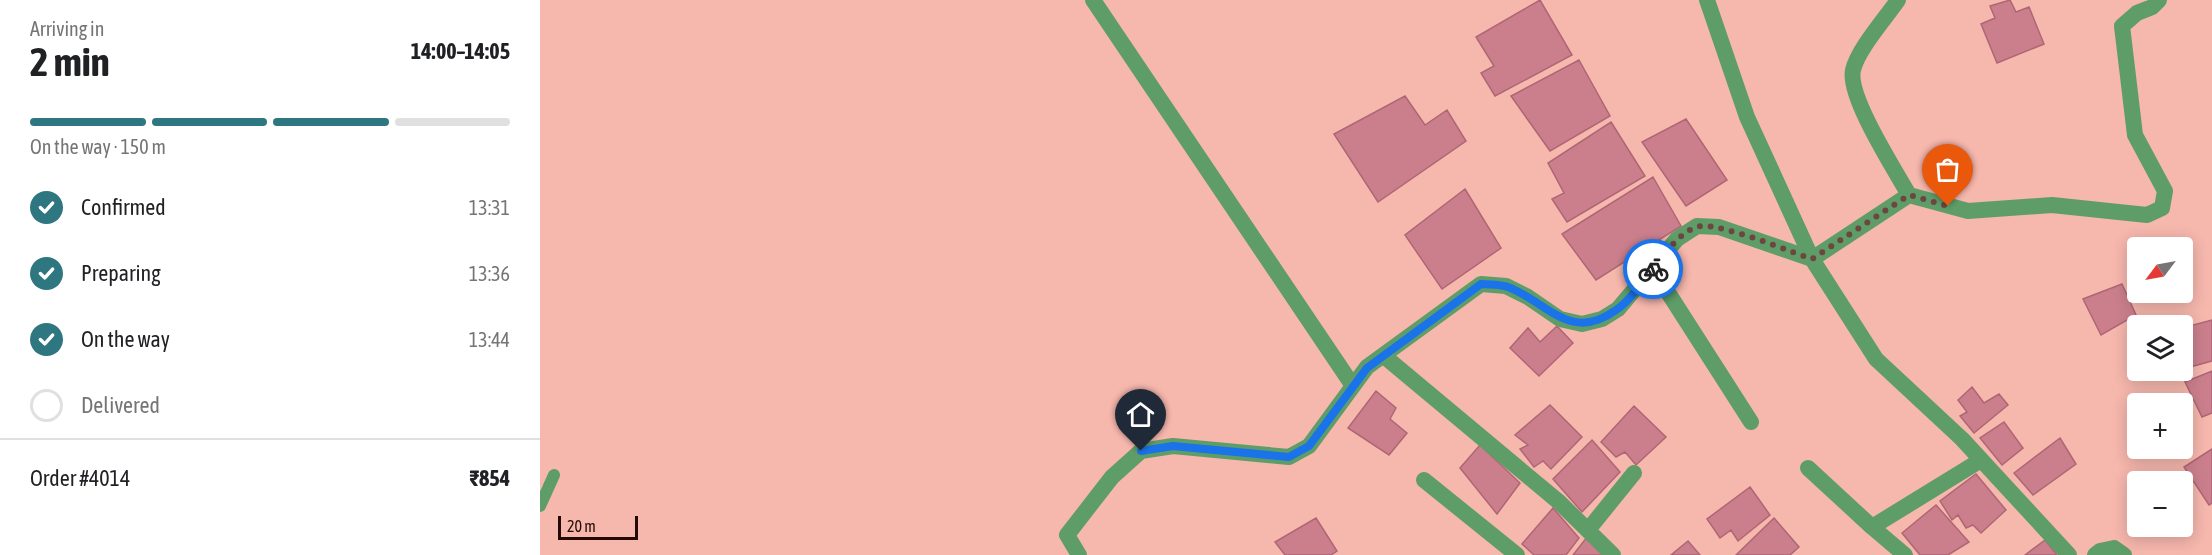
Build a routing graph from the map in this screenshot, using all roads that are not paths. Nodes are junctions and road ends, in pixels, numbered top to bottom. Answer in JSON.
{"nodes":[{"id":1,"x":1093,"y":0,"type":"edge"},
{"id":2,"x":1707,"y":0,"type":"edge"},
{"id":3,"x":1898,"y":0,"type":"edge"},
{"id":4,"x":2159,"y":0,"type":"edge"},
{"id":5,"x":1909,"y":195,"type":"junction"},
{"id":6,"x":1812,"y":259,"type":"junction"},
{"id":7,"x":1653,"y":269,"type":"junction"},
{"id":8,"x":1384,"y":356,"type":"junction"},
{"id":9,"x":1353,"y":386,"type":"junction"},
{"id":10,"x":1751,"y":422,"type":"dead end"},
{"id":11,"x":1981,"y":460,"type":"junction"},
{"id":12,"x":1808,"y":468,"type":"dead end"},
{"id":13,"x":1634,"y":473,"type":"dead end"},
{"id":14,"x":554,"y":476,"type":"dead end"},
{"id":15,"x":1424,"y":480,"type":"dead end"},
{"id":16,"x":540,"y":506,"type":"edge"},
{"id":17,"x":1872,"y":527,"type":"junction"},
{"id":18,"x":1588,"y":530,"type":"junction"},
{"id":19,"x":1079,"y":555,"type":"edge"},
{"id":20,"x":1517,"y":555,"type":"edge"},
{"id":21,"x":1613,"y":555,"type":"edge"},
{"id":22,"x":1905,"y":555,"type":"edge"},
{"id":23,"x":2069,"y":555,"type":"edge"},
{"id":24,"x":2095,"y":555,"type":"edge"},
{"id":25,"x":2124,"y":555,"type":"edge"}],
"edges":[{"from":1,"to":9,"type":"street"},
{"from":2,"to":6,"type":"street"},
{"from":3,"to":5,"type":"street"},
{"from":4,"to":5,"type":"street"},
{"from":5,"to":6,"type":"street"},
{"from":6,"to":7,"type":"street"},
{"from":6,"to":11,"type":"street"},
{"from":7,"to":8,"type":"street"},
{"from":7,"to":10,"type":"street"},
{"from":8,"to":9,"type":"street"},
{"from":8,"to":18,"type":"street"},
{"from":9,"to":19,"type":"street"},
{"from":11,"to":17,"type":"street"},
{"from":11,"to":23,"type":"street"},
{"from":12,"to":17,"type":"street"},
{"from":13,"to":18,"type":"street"},
{"from":14,"to":16,"type":"lane"},
{"from":15,"to":20,"type":"street"},
{"from":17,"to":22,"type":"street"},
{"from":18,"to":21,"type":"street"},
{"from":24,"to":25,"type":"street"}]}
